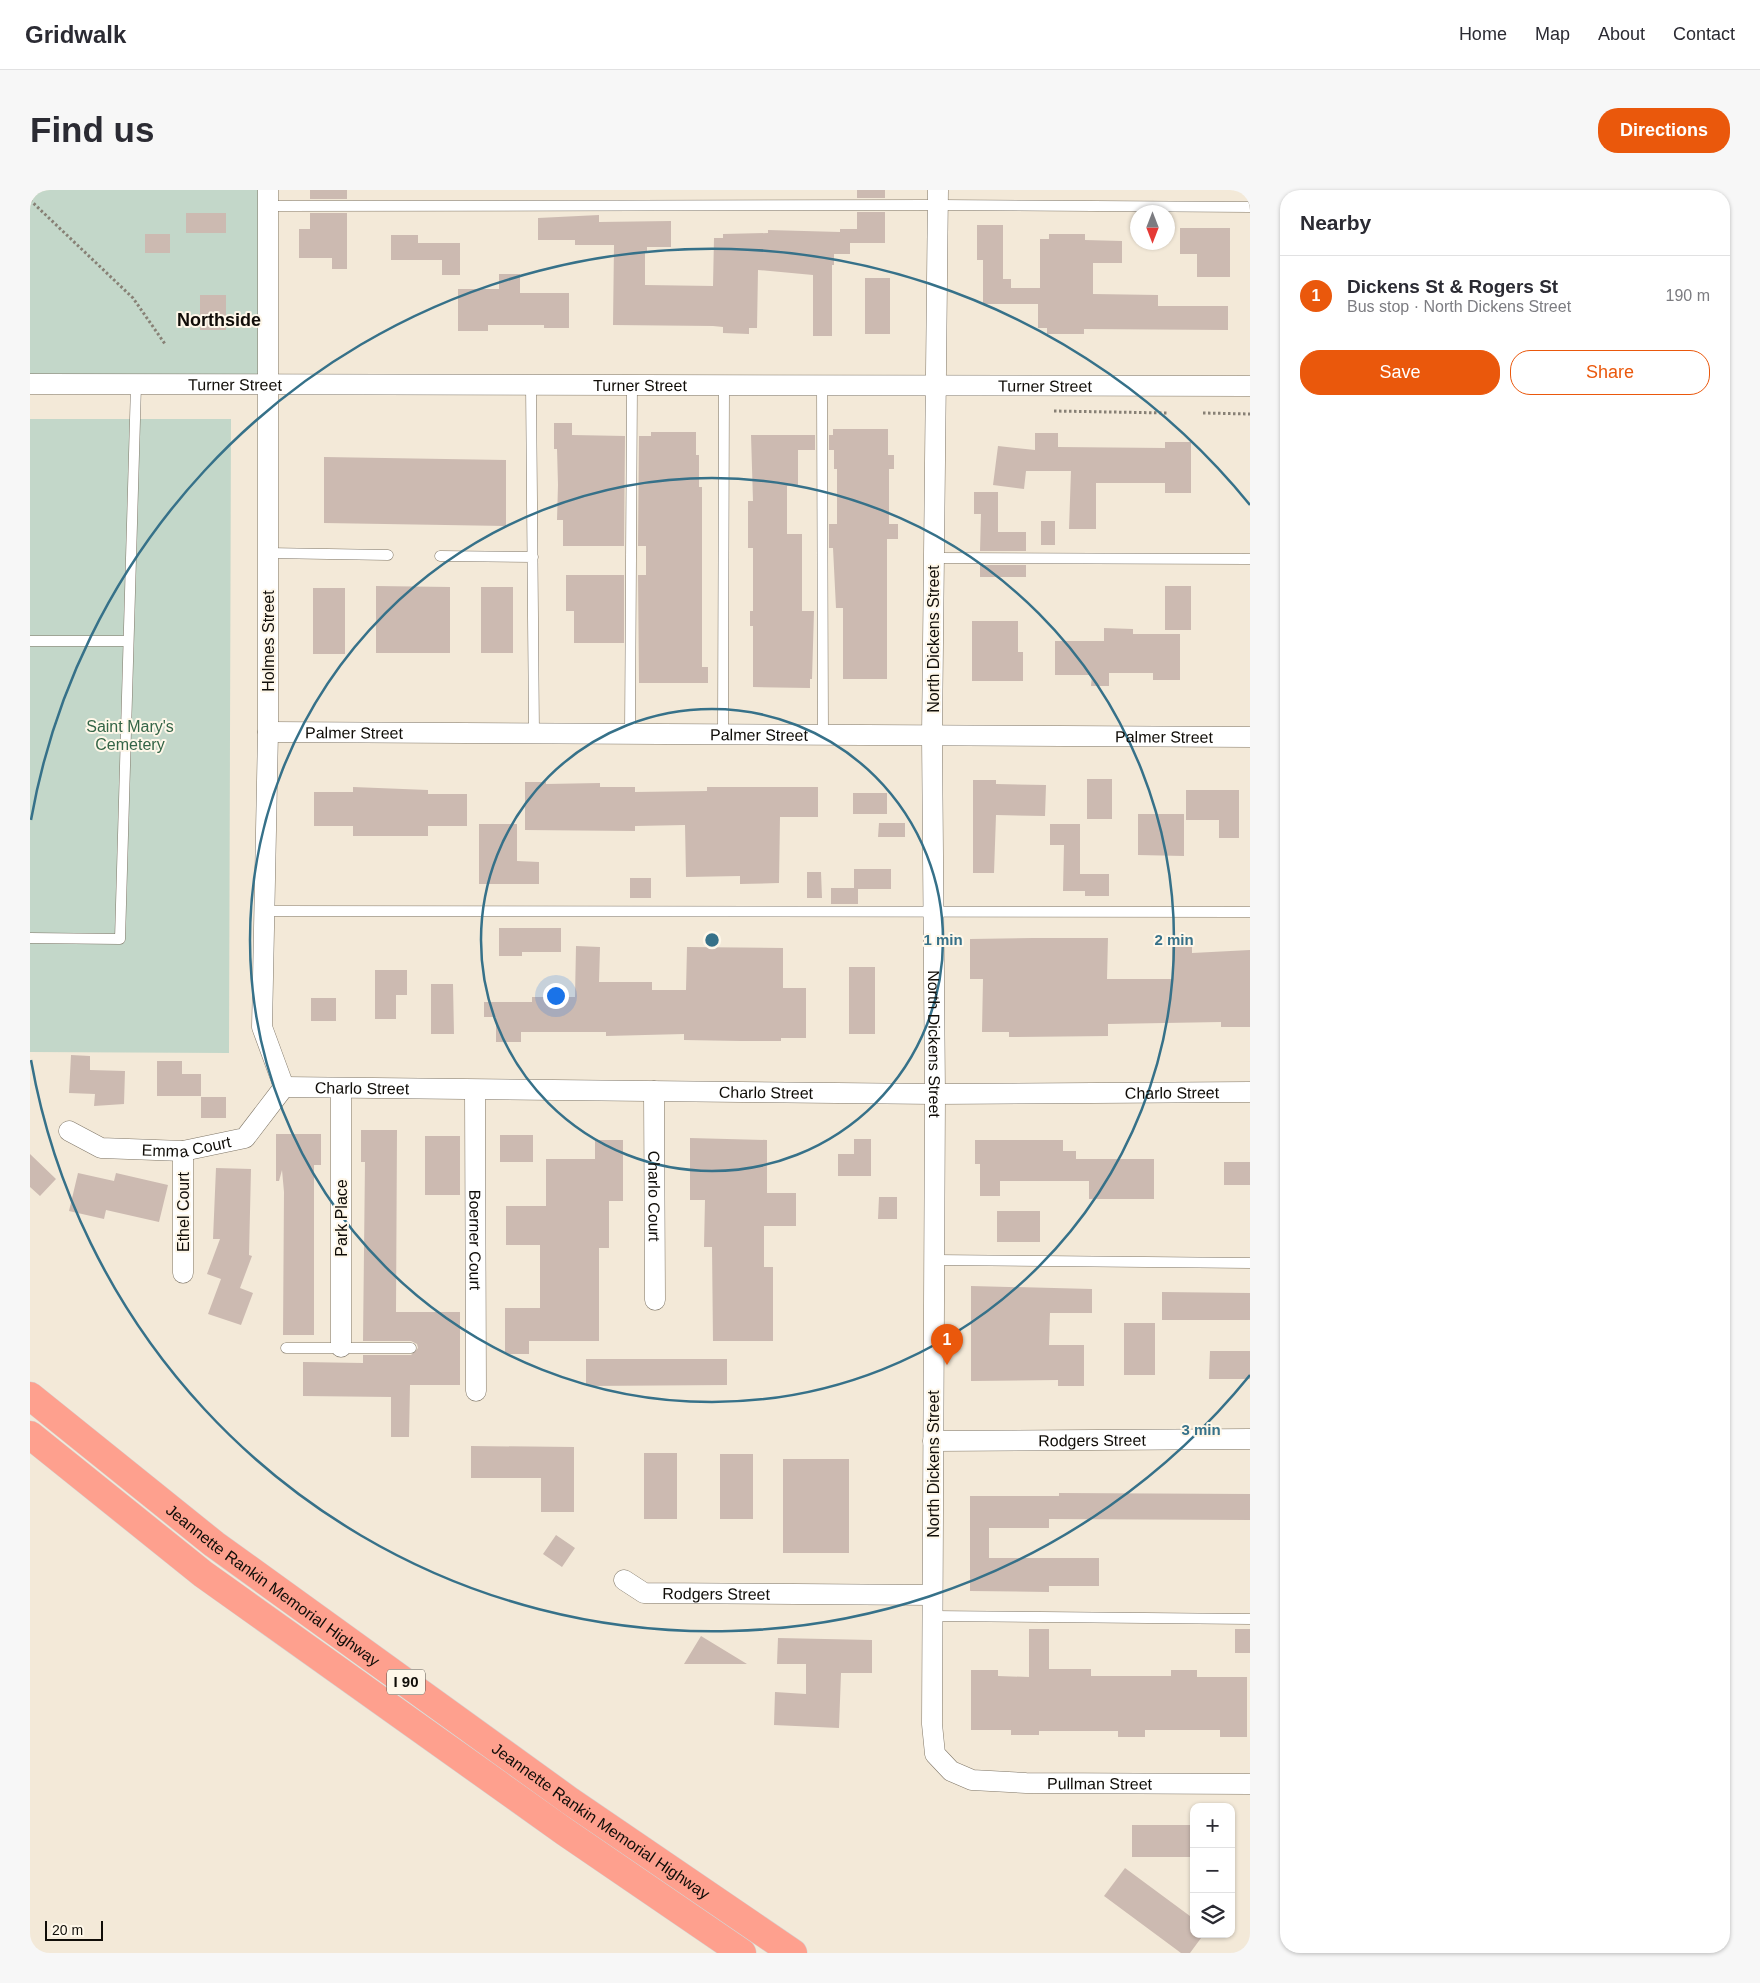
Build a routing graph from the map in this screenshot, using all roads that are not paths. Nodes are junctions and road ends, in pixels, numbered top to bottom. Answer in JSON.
{"nodes":[{"id":1,"x":268,"y":198,"type":"edge"},
{"id":2,"x":938,"y":198,"type":"edge"},
{"id":3,"x":1250,"y":208,"type":"edge"},
{"id":4,"x":30,"y":384,"type":"edge"},
{"id":5,"x":136,"y":385,"type":"junction"},
{"id":6,"x":268,"y":385,"type":"junction"},
{"id":7,"x":532,"y":385,"type":"junction"},
{"id":8,"x":632,"y":385,"type":"junction"},
{"id":9,"x":724,"y":385,"type":"junction"},
{"id":10,"x":822,"y":385,"type":"junction"},
{"id":11,"x":935,"y":385,"type":"junction"},
{"id":12,"x":1250,"y":386,"type":"edge"},
{"id":13,"x":268,"y":553,"type":"junction"},
{"id":14,"x":388,"y":555,"type":"dead end"},
{"id":15,"x":440,"y":556,"type":"dead end"},
{"id":16,"x":533,"y":557,"type":"junction"},
{"id":17,"x":934,"y":558,"type":"junction"},
{"id":18,"x":1250,"y":559,"type":"edge"},
{"id":19,"x":30,"y":641,"type":"edge"},
{"id":20,"x":128,"y":641,"type":"junction"},
{"id":21,"x":268,"y":732,"type":"junction"},
{"id":22,"x":534,"y":733,"type":"junction"},
{"id":23,"x":630,"y":734,"type":"junction"},
{"id":24,"x":723,"y":734,"type":"junction"},
{"id":25,"x":823,"y":734,"type":"junction"},
{"id":26,"x":932,"y":735,"type":"junction"},
{"id":27,"x":1250,"y":737,"type":"edge"},
{"id":28,"x":264,"y":911,"type":"junction"},
{"id":29,"x":932,"y":912,"type":"junction"},
{"id":30,"x":1250,"y":912,"type":"edge"},
{"id":31,"x":30,"y":938,"type":"edge"},
{"id":32,"x":284,"y":1087,"type":"junction"},
{"id":33,"x":341,"y":1089,"type":"junction"},
{"id":34,"x":475,"y":1090,"type":"junction"},
{"id":35,"x":654,"y":1091,"type":"junction"},
{"id":36,"x":1250,"y":1092,"type":"edge"},
{"id":37,"x":935,"y":1094,"type":"junction"},
{"id":38,"x":70,"y":1131,"type":"dead end"},
{"id":39,"x":183,"y":1152,"type":"junction"},
{"id":40,"x":934,"y":1260,"type":"junction"},
{"id":41,"x":1250,"y":1263,"type":"edge"},
{"id":42,"x":183,"y":1273,"type":"dead end"},
{"id":43,"x":656,"y":1300,"type":"dead end"},
{"id":44,"x":341,"y":1347,"type":"junction"},
{"id":45,"x":286,"y":1348,"type":"dead end"},
{"id":46,"x":410,"y":1348,"type":"dead end"},
{"id":47,"x":476,"y":1391,"type":"dead end"},
{"id":48,"x":30,"y":1396,"type":"edge"},
{"id":49,"x":30,"y":1435,"type":"edge"},
{"id":50,"x":1250,"y":1439,"type":"edge"},
{"id":51,"x":933,"y":1441,"type":"junction"},
{"id":52,"x":624,"y":1580,"type":"dead end"},
{"id":53,"x":932,"y":1595,"type":"junction"},
{"id":54,"x":932,"y":1616,"type":"junction"},
{"id":55,"x":1250,"y":1619,"type":"edge"},
{"id":56,"x":951,"y":1771,"type":"joint"},
{"id":57,"x":1250,"y":1784,"type":"edge"},
{"id":58,"x":742,"y":1953,"type":"edge"},
{"id":59,"x":793,"y":1953,"type":"edge"}],
"edges":[{"from":1,"to":2,"type":"lane"},
{"from":1,"to":6,"type":"street","name":"Holmes Street"},
{"from":2,"to":3,"type":"lane"},
{"from":2,"to":11,"type":"street","name":"North Dickens Street"},
{"from":4,"to":5,"type":"street","name":"Turner Street"},
{"from":5,"to":6,"type":"street","name":"Turner Street"},
{"from":5,"to":20,"type":"lane"},
{"from":6,"to":7,"type":"street","name":"Turner Street"},
{"from":6,"to":13,"type":"street","name":"Holmes Street"},
{"from":7,"to":8,"type":"street","name":"Turner Street"},
{"from":7,"to":16,"type":"lane"},
{"from":8,"to":9,"type":"street","name":"Turner Street"},
{"from":8,"to":23,"type":"lane"},
{"from":9,"to":10,"type":"street","name":"Turner Street"},
{"from":9,"to":24,"type":"lane"},
{"from":10,"to":11,"type":"street","name":"Turner Street"},
{"from":10,"to":25,"type":"lane"},
{"from":11,"to":12,"type":"street","name":"Turner Street"},
{"from":11,"to":17,"type":"street","name":"North Dickens Street"},
{"from":13,"to":14,"type":"lane"},
{"from":13,"to":21,"type":"street","name":"Holmes Street"},
{"from":15,"to":16,"type":"lane"},
{"from":16,"to":22,"type":"lane"},
{"from":17,"to":18,"type":"lane"},
{"from":17,"to":26,"type":"street","name":"North Dickens Street"},
{"from":19,"to":20,"type":"lane"},
{"from":20,"to":31,"type":"lane"},
{"from":21,"to":22,"type":"street","name":"Palmer Street"},
{"from":21,"to":28,"type":"street","name":"Holmes Street"},
{"from":22,"to":23,"type":"street","name":"Palmer Street"},
{"from":23,"to":24,"type":"street","name":"Palmer Street"},
{"from":24,"to":25,"type":"street","name":"Palmer Street"},
{"from":25,"to":26,"type":"street","name":"Palmer Street"},
{"from":26,"to":27,"type":"street","name":"Palmer Street"},
{"from":26,"to":29,"type":"street","name":"North Dickens Street"},
{"from":28,"to":29,"type":"lane"},
{"from":28,"to":32,"type":"street","name":"Holmes Street"},
{"from":29,"to":30,"type":"lane"},
{"from":29,"to":37,"type":"street","name":"North Dickens Street"},
{"from":32,"to":33,"type":"street","name":"Charlo Street"},
{"from":32,"to":39,"type":"street","name":"Emma Court"},
{"from":33,"to":34,"type":"street","name":"Charlo Street"},
{"from":33,"to":44,"type":"street","name":"Park Place"},
{"from":34,"to":35,"type":"street","name":"Charlo Street"},
{"from":34,"to":47,"type":"street","name":"Boerner Court"},
{"from":35,"to":37,"type":"street","name":"Charlo Street"},
{"from":35,"to":43,"type":"street","name":"Charlo Court"},
{"from":36,"to":37,"type":"street","name":"Charlo Street"},
{"from":37,"to":40,"type":"street","name":"North Dickens Street"},
{"from":38,"to":39,"type":"street","name":"Emma Court"},
{"from":39,"to":42,"type":"street","name":"Ethel Court"},
{"from":40,"to":41,"type":"lane"},
{"from":40,"to":51,"type":"street","name":"North Dickens Street"},
{"from":44,"to":45,"type":"lane"},
{"from":44,"to":46,"type":"lane"},
{"from":48,"to":59,"type":"highway","name":"Jeannette Rankin Memorial Highway","number":"I 90"},
{"from":49,"to":58,"type":"highway","name":"Jeannette Rankin Memorial Highway","number":"I 90"},
{"from":50,"to":51,"type":"street","name":"Rodgers Street"},
{"from":51,"to":53,"type":"street","name":"North Dickens Street"},
{"from":52,"to":53,"type":"street","name":"Rodgers Street"},
{"from":53,"to":54,"type":"street","name":"North Dickens Street"},
{"from":54,"to":55,"type":"lane"},
{"from":54,"to":56,"type":"street","name":"North Dickens Street"},
{"from":56,"to":57,"type":"street","name":"Pullman Street"}]}
